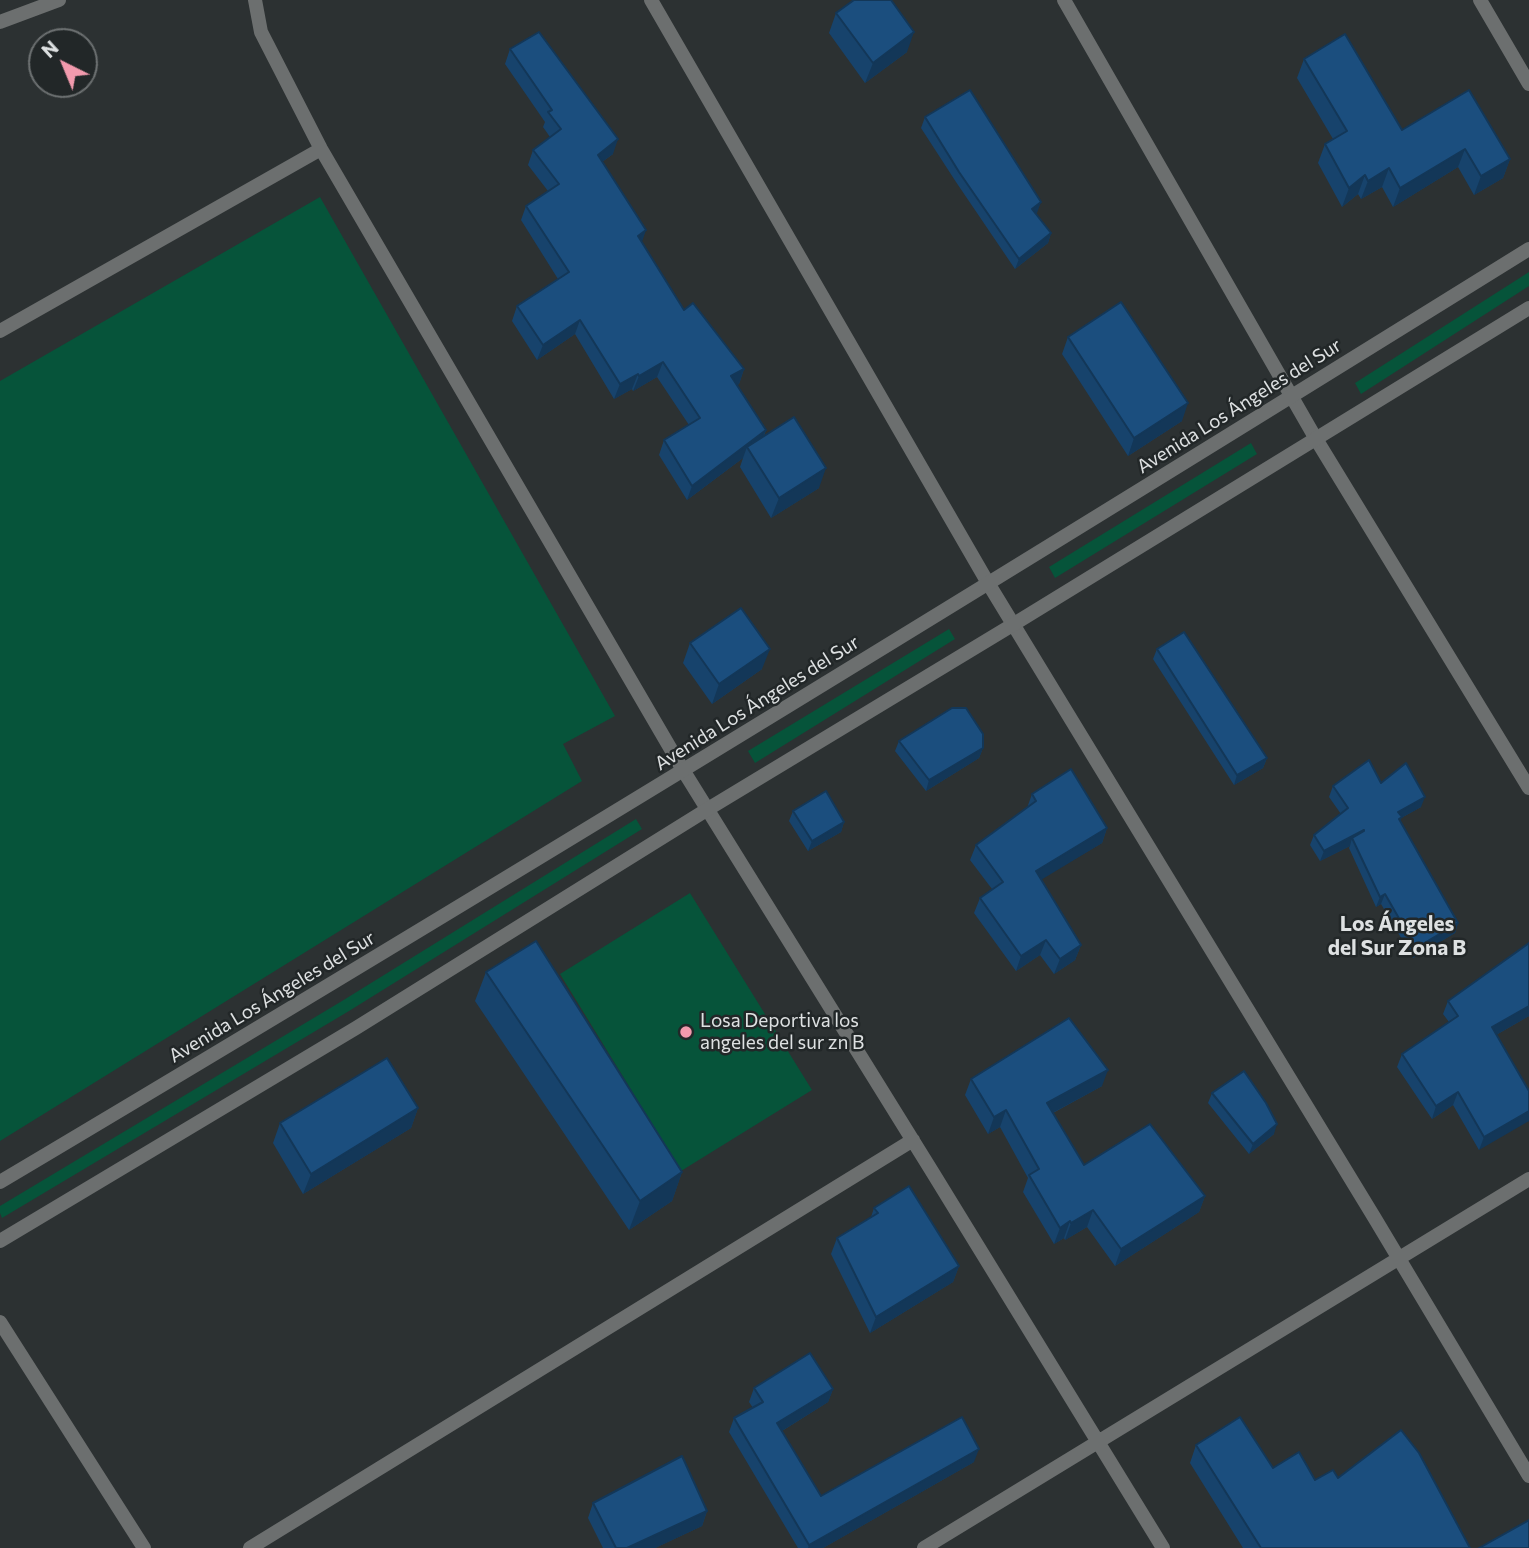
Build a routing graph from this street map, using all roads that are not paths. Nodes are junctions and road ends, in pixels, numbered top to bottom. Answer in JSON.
{"nodes":[{"id":1,"x":59,"y":0,"type":"edge"},
{"id":2,"x":255,"y":0,"type":"edge"},
{"id":3,"x":651,"y":0,"type":"edge"},
{"id":4,"x":1064,"y":0,"type":"edge"},
{"id":5,"x":1480,"y":0,"type":"edge"},
{"id":6,"x":0,"y":22,"type":"edge"},
{"id":7,"x":1529,"y":84,"type":"edge"},
{"id":8,"x":321,"y":149,"type":"junction"},
{"id":9,"x":1529,"y":249,"type":"edge"},
{"id":10,"x":1529,"y":308,"type":"edge"},
{"id":11,"x":0,"y":331,"type":"edge"},
{"id":12,"x":1292,"y":396,"type":"junction"},
{"id":13,"x":1316,"y":439,"type":"junction"},
{"id":14,"x":988,"y":583,"type":"junction"},
{"id":15,"x":1014,"y":624,"type":"junction"},
{"id":16,"x":683,"y":770,"type":"junction"},
{"id":17,"x":1529,"y":788,"type":"edge"},
{"id":18,"x":708,"y":809,"type":"junction"},
{"id":19,"x":913,"y":1140,"type":"junction"},
{"id":20,"x":1529,"y":1180,"type":"edge"},
{"id":21,"x":0,"y":1182,"type":"edge"},
{"id":22,"x":0,"y":1241,"type":"edge"},
{"id":23,"x":1399,"y":1259,"type":"junction"},
{"id":24,"x":0,"y":1322,"type":"edge"},
{"id":25,"x":1098,"y":1442,"type":"junction"},
{"id":26,"x":1529,"y":1476,"type":"edge"},
{"id":27,"x":144,"y":1548,"type":"edge"},
{"id":28,"x":250,"y":1548,"type":"edge"},
{"id":29,"x":925,"y":1548,"type":"edge"},
{"id":30,"x":1163,"y":1548,"type":"edge"}],
"edges":[{"from":1,"to":6,"type":"street"},
{"from":2,"to":8,"type":"street"},
{"from":3,"to":14,"type":"street"},
{"from":4,"to":12,"type":"street"},
{"from":5,"to":7,"type":"street"},
{"from":8,"to":11,"type":"street"},
{"from":8,"to":16,"type":"street"},
{"from":9,"to":12,"type":"street","name":"Avenida Los Ángeles del Sur"},
{"from":10,"to":13,"type":"street"},
{"from":12,"to":13,"type":"street"},
{"from":12,"to":14,"type":"street","name":"Avenida Los Ángeles del Sur"},
{"from":13,"to":15,"type":"street"},
{"from":13,"to":17,"type":"street"},
{"from":14,"to":15,"type":"street"},
{"from":14,"to":16,"type":"street","name":"Avenida Los Ángeles del Sur"},
{"from":15,"to":18,"type":"street"},
{"from":15,"to":23,"type":"street"},
{"from":16,"to":18,"type":"street"},
{"from":16,"to":21,"type":"street","name":"Avenida Los Ángeles del Sur"},
{"from":18,"to":19,"type":"street"},
{"from":18,"to":22,"type":"street"},
{"from":19,"to":25,"type":"street"},
{"from":19,"to":28,"type":"street"},
{"from":20,"to":23,"type":"street"},
{"from":23,"to":25,"type":"street"},
{"from":23,"to":26,"type":"street"},
{"from":24,"to":27,"type":"street"},
{"from":25,"to":29,"type":"street"},
{"from":25,"to":30,"type":"street"}]}
